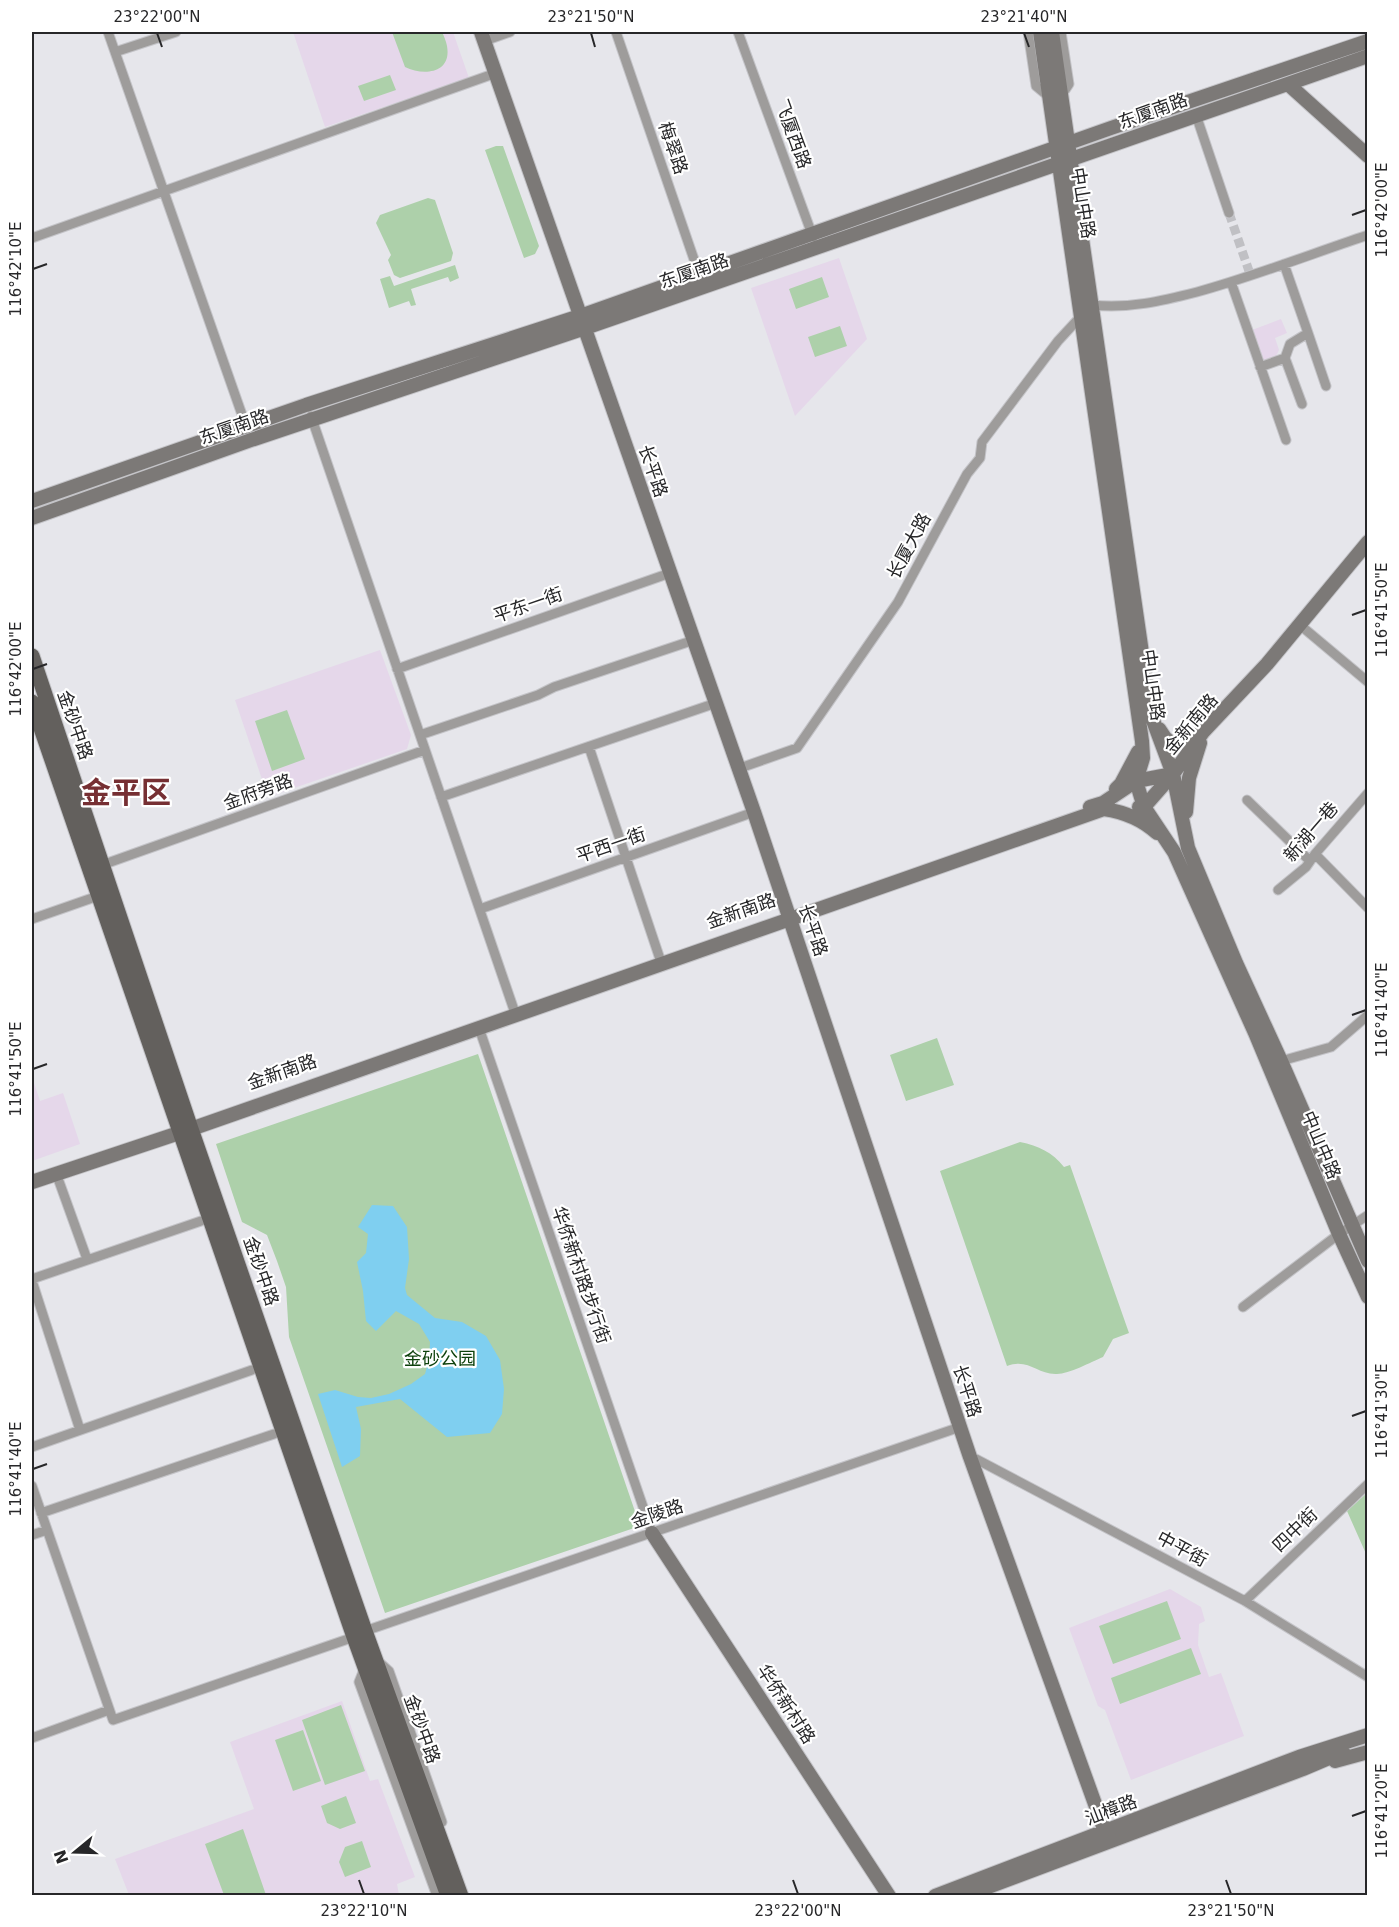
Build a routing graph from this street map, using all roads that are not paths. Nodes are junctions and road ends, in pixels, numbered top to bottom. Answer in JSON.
{"nodes":[{"id":1,"x":108,"y":32,"type":"edge"},
{"id":2,"x":176,"y":32,"type":"edge"},
{"id":3,"x":510,"y":32,"type":"edge"},
{"id":4,"x":616,"y":32,"type":"edge"},
{"id":5,"x":738,"y":32,"type":"edge"},
{"id":6,"x":1028,"y":32,"type":"edge"},
{"id":7,"x":1040,"y":32,"type":"edge"},
{"id":8,"x":1052,"y":32,"type":"edge"},
{"id":9,"x":1061,"y":32,"type":"edge"},
{"id":10,"x":486,"y":34,"type":"edge"},
{"id":11,"x":1368,"y":41,"type":"edge"},
{"id":12,"x":115,"y":52,"type":"junction"},
{"id":13,"x":1368,"y":56,"type":"edge"},
{"id":14,"x":496,"y":74,"type":"junction"},
{"id":15,"x":1288,"y":84,"type":"junction"},
{"id":16,"x":1054,"y":96,"type":"junction"},
{"id":17,"x":1196,"y":115,"type":"junction"},
{"id":18,"x":1062,"y":145,"type":"junction"},
{"id":19,"x":1368,"y":156,"type":"edge"},
{"id":20,"x":1064,"y":162,"type":"junction"},
{"id":21,"x":164,"y":192,"type":"junction"},
{"id":22,"x":1229,"y":213,"type":"tunnel mouth"},
{"id":23,"x":1368,"y":235,"type":"edge"},
{"id":24,"x":32,"y":238,"type":"edge"},
{"id":25,"x":815,"y":241,"type":"junction"},
{"id":26,"x":1284,"y":264,"type":"junction"},
{"id":27,"x":699,"y":274,"type":"junction"},
{"id":28,"x":1231,"y":282,"type":"junction"},
{"id":29,"x":1092,"y":305,"type":"junction"},
{"id":30,"x":1082,"y":315,"type":"junction"},
{"id":31,"x":585,"y":321,"type":"junction"},
{"id":32,"x":1308,"y":333,"type":"junction"},
{"id":33,"x":1285,"y":358,"type":"junction"},
{"id":34,"x":1260,"y":367,"type":"junction"},
{"id":35,"x":1326,"y":386,"type":"dead end"},
{"id":36,"x":1302,"y":404,"type":"dead end"},
{"id":37,"x":306,"y":405,"type":"junction"},
{"id":38,"x":312,"y":420,"type":"junction"},
{"id":39,"x":246,"y":426,"type":"junction"},
{"id":40,"x":251,"y":440,"type":"junction"},
{"id":41,"x":1286,"y":440,"type":"dead end"},
{"id":42,"x":32,"y":501,"type":"edge"},
{"id":43,"x":32,"y":518,"type":"edge"},
{"id":44,"x":1368,"y":542,"type":"edge"},
{"id":45,"x":670,"y":573,"type":"junction"},
{"id":46,"x":1300,"y":625,"type":"junction"},
{"id":47,"x":694,"y":640,"type":"junction"},
{"id":48,"x":32,"y":656,"type":"edge"},
{"id":49,"x":397,"y":669,"type":"junction"},
{"id":50,"x":1368,"y":682,"type":"edge"},
{"id":51,"x":32,"y":702,"type":"edge"},
{"id":52,"x":716,"y":703,"type":"junction"},
{"id":53,"x":1151,"y":715,"type":"junction"},
{"id":54,"x":1203,"y":732,"type":"junction"},
{"id":55,"x":420,"y":735,"type":"junction"},
{"id":56,"x":1142,"y":741,"type":"junction"},
{"id":57,"x":589,"y":747,"type":"junction"},
{"id":58,"x":425,"y":750,"type":"junction"},
{"id":59,"x":743,"y":767,"type":"junction"},
{"id":60,"x":1173,"y":774,"type":"junction"},
{"id":61,"x":1136,"y":781,"type":"junction"},
{"id":62,"x":1368,"y":793,"type":"edge"},
{"id":63,"x":441,"y":797,"type":"junction"},
{"id":64,"x":1247,"y":800,"type":"dead end"},
{"id":65,"x":1103,"y":806,"type":"junction"},
{"id":66,"x":1144,"y":807,"type":"junction"},
{"id":67,"x":754,"y":812,"type":"junction"},
{"id":68,"x":1188,"y":848,"type":"junction"},
{"id":69,"x":1174,"y":852,"type":"junction"},
{"id":70,"x":626,"y":857,"type":"junction"},
{"id":71,"x":1312,"y":858,"type":"junction"},
{"id":72,"x":102,"y":866,"type":"junction"},
{"id":73,"x":1278,"y":890,"type":"dead end"},
{"id":74,"x":98,"y":896,"type":"junction"},
{"id":75,"x":1368,"y":908,"type":"edge"},
{"id":76,"x":480,"y":909,"type":"junction"},
{"id":77,"x":791,"y":915,"type":"junction"},
{"id":78,"x":32,"y":919,"type":"edge"},
{"id":79,"x":660,"y":959,"type":"junction"},
{"id":80,"x":514,"y":1010,"type":"junction"},
{"id":81,"x":1368,"y":1015,"type":"edge"},
{"id":82,"x":479,"y":1028,"type":"junction"},
{"id":83,"x":1281,"y":1061,"type":"junction"},
{"id":84,"x":184,"y":1129,"type":"junction"},
{"id":85,"x":56,"y":1173,"type":"junction"},
{"id":86,"x":32,"y":1177,"type":"edge"},
{"id":87,"x":32,"y":1182,"type":"edge"},
{"id":88,"x":1368,"y":1215,"type":"edge"},
{"id":89,"x":201,"y":1221,"type":"dead end"},
{"id":90,"x":1345,"y":1230,"type":"junction"},
{"id":91,"x":87,"y":1259,"type":"junction"},
{"id":92,"x":1368,"y":1261,"type":"edge"},
{"id":93,"x":32,"y":1280,"type":"edge"},
{"id":94,"x":1368,"y":1297,"type":"edge"},
{"id":95,"x":1243,"y":1307,"type":"dead end"},
{"id":96,"x":252,"y":1370,"type":"dead end"},
{"id":97,"x":960,"y":1427,"type":"junction"},
{"id":98,"x":80,"y":1430,"type":"junction"},
{"id":99,"x":274,"y":1434,"type":"dead end"},
{"id":100,"x":32,"y":1447,"type":"edge"},
{"id":101,"x":976,"y":1460,"type":"junction"},
{"id":102,"x":1368,"y":1484,"type":"edge"},
{"id":103,"x":32,"y":1486,"type":"edge"},
{"id":104,"x":41,"y":1513,"type":"junction"},
{"id":105,"x":47,"y":1530,"type":"junction"},
{"id":106,"x":652,"y":1533,"type":"junction"},
{"id":107,"x":32,"y":1535,"type":"edge"},
{"id":108,"x":1245,"y":1601,"type":"junction"},
{"id":109,"x":359,"y":1634,"type":"junction"},
{"id":110,"x":370,"y":1663,"type":"junction"},
{"id":111,"x":1368,"y":1677,"type":"edge"},
{"id":112,"x":109,"y":1710,"type":"junction"},
{"id":113,"x":1368,"y":1727,"type":"edge"},
{"id":114,"x":1368,"y":1735,"type":"edge"},
{"id":115,"x":32,"y":1738,"type":"edge"},
{"id":116,"x":1368,"y":1743,"type":"edge"},
{"id":117,"x":1348,"y":1746,"type":"junction"},
{"id":118,"x":1368,"y":1752,"type":"edge"},
{"id":119,"x":1301,"y":1763,"type":"junction"},
{"id":120,"x":429,"y":1825,"type":"junction"},
{"id":121,"x":1108,"y":1835,"type":"junction"},
{"id":122,"x":437,"y":1896,"type":"edge"},
{"id":123,"x":448,"y":1896,"type":"edge"},
{"id":124,"x":461,"y":1896,"type":"edge"},
{"id":125,"x":468,"y":1896,"type":"edge"},
{"id":126,"x":890,"y":1896,"type":"edge"},
{"id":127,"x":935,"y":1896,"type":"edge"},
{"id":128,"x":964,"y":1896,"type":"edge"}],
"edges":[{"from":1,"to":12,"type":"street"},
{"from":2,"to":12,"type":"street"},
{"from":3,"to":10,"type":"street"},
{"from":4,"to":27,"type":"street","name":"梅翠路"},
{"from":5,"to":25,"type":"street","name":"飞厦西路"},
{"from":6,"to":16,"type":"street"},
{"from":7,"to":16,"type":"street","name":"中山中路"},
{"from":8,"to":16,"type":"street","name":"中山中路"},
{"from":9,"to":16,"type":"street"},
{"from":10,"to":14,"type":"street","name":"长平路"},
{"from":10,"to":31,"type":"street","name":"长平路"},
{"from":11,"to":18,"type":"street","name":"东厦南路"},
{"from":12,"to":21,"type":"street"},
{"from":13,"to":15,"type":"street","name":"东厦南路"},
{"from":14,"to":21,"type":"street"},
{"from":14,"to":31,"type":"street","name":"长平路"},
{"from":15,"to":17,"type":"street","name":"东厦南路"},
{"from":15,"to":19,"type":"street"},
{"from":16,"to":18,"type":"street","name":"中山中路"},
{"from":17,"to":20,"type":"street","name":"东厦南路"},
{"from":17,"to":22,"type":"street"},
{"from":18,"to":20,"type":"street","name":"中山中路"},
{"from":18,"to":25,"type":"street","name":"东厦南路"},
{"from":20,"to":25,"type":"street","name":"东厦南路"},
{"from":20,"to":29,"type":"street","name":"中山中路"},
{"from":20,"to":30,"type":"street","name":"中山中路"},
{"from":21,"to":24,"type":"street"},
{"from":21,"to":39,"type":"street"},
{"from":23,"to":26,"type":"street"},
{"from":25,"to":27,"type":"street","name":"东厦南路"},
{"from":25,"to":31,"type":"street","name":"东厦南路"},
{"from":26,"to":28,"type":"street"},
{"from":26,"to":32,"type":"street"},
{"from":27,"to":31,"type":"street","name":"东厦南路"},
{"from":28,"to":29,"type":"street"},
{"from":28,"to":34,"type":"street"},
{"from":29,"to":53,"type":"street","name":"中山中路"},
{"from":30,"to":56,"type":"street","name":"中山中路"},
{"from":30,"to":59,"type":"street","name":"长厦大路"},
{"from":31,"to":37,"type":"street","name":"东厦南路"},
{"from":31,"to":38,"type":"street","name":"东厦南路"},
{"from":31,"to":45,"type":"street","name":"长平路"},
{"from":31,"to":59,"type":"street","name":"长平路"},
{"from":32,"to":33,"type":"street"},
{"from":32,"to":35,"type":"street"},
{"from":33,"to":34,"type":"street"},
{"from":33,"to":36,"type":"street"},
{"from":34,"to":41,"type":"street"},
{"from":37,"to":38,"type":"street"},
{"from":37,"to":39,"type":"street","name":"东厦南路"},
{"from":38,"to":40,"type":"street","name":"东厦南路"},
{"from":38,"to":49,"type":"street"},
{"from":39,"to":40,"type":"street"},
{"from":39,"to":42,"type":"street","name":"东厦南路"},
{"from":40,"to":43,"type":"street","name":"东厦南路"},
{"from":44,"to":46,"type":"street","name":"金新南路"},
{"from":45,"to":47,"type":"street","name":"长平路"},
{"from":45,"to":49,"type":"street","name":"平东一街"},
{"from":46,"to":50,"type":"street"},
{"from":46,"to":54,"type":"street","name":"金新南路"},
{"from":47,"to":52,"type":"street","name":"长平路"},
{"from":47,"to":55,"type":"street"},
{"from":48,"to":72,"type":"main road","name":"金砂中路"},
{"from":49,"to":55,"type":"street"},
{"from":51,"to":74,"type":"main road","name":"金砂中路"},
{"from":52,"to":57,"type":"street"},
{"from":52,"to":67,"type":"street","name":"长平路"},
{"from":53,"to":54,"type":"street"},
{"from":53,"to":60,"type":"street","name":"中山中路"},
{"from":54,"to":60,"type":"street","name":"金新南路"},
{"from":54,"to":68,"type":"street"},
{"from":55,"to":58,"type":"street"},
{"from":56,"to":61,"type":"street","name":"中山中路"},
{"from":56,"to":65,"type":"street"},
{"from":57,"to":63,"type":"street"},
{"from":57,"to":70,"type":"street"},
{"from":58,"to":63,"type":"street"},
{"from":58,"to":72,"type":"street","name":"金府旁路"},
{"from":59,"to":77,"type":"street","name":"长平路"},
{"from":60,"to":61,"type":"street","name":"金新南路"},
{"from":60,"to":66,"type":"street"},
{"from":60,"to":68,"type":"street","name":"中山中路"},
{"from":61,"to":65,"type":"street","name":"金新南路"},
{"from":61,"to":66,"type":"street","name":"中山中路"},
{"from":62,"to":71,"type":"street","name":"新湖一巷"},
{"from":63,"to":76,"type":"street"},
{"from":64,"to":71,"type":"street"},
{"from":65,"to":66,"type":"street"},
{"from":65,"to":69,"type":"street"},
{"from":65,"to":77,"type":"street","name":"金新南路"},
{"from":66,"to":69,"type":"street","name":"中山中路"},
{"from":67,"to":70,"type":"street","name":"平西一街"},
{"from":67,"to":77,"type":"street","name":"长平路"},
{"from":68,"to":83,"type":"street","name":"中山中路"},
{"from":69,"to":90,"type":"street","name":"中山中路"},
{"from":70,"to":76,"type":"street","name":"平西一街"},
{"from":70,"to":79,"type":"street"},
{"from":71,"to":73,"type":"street","name":"新湖一巷"},
{"from":71,"to":75,"type":"street"},
{"from":72,"to":84,"type":"main road","name":"金砂中路"},
{"from":74,"to":78,"type":"street"},
{"from":74,"to":84,"type":"main road","name":"金砂中路"},
{"from":76,"to":80,"type":"street"},
{"from":77,"to":79,"type":"street","name":"金新南路"},
{"from":77,"to":82,"type":"street","name":"金新南路"},
{"from":77,"to":97,"type":"street","name":"长平路"},
{"from":77,"to":101,"type":"street","name":"长平路"},
{"from":79,"to":80,"type":"street","name":"金新南路"},
{"from":80,"to":84,"type":"street","name":"金新南路"},
{"from":81,"to":83,"type":"street"},
{"from":82,"to":84,"type":"street","name":"金新南路"},
{"from":82,"to":106,"type":"street","name":"华侨新村路步行街"},
{"from":83,"to":90,"type":"street","name":"中山中路"},
{"from":84,"to":85,"type":"street","name":"金新南路"},
{"from":84,"to":86,"type":"street","name":"金新南路"},
{"from":84,"to":109,"type":"main road","name":"金砂中路"},
{"from":85,"to":87,"type":"street","name":"金新南路"},
{"from":85,"to":91,"type":"street"},
{"from":88,"to":90,"type":"street"},
{"from":89,"to":91,"type":"street"},
{"from":90,"to":92,"type":"street","name":"中山中路"},
{"from":90,"to":94,"type":"street","name":"中山中路"},
{"from":90,"to":95,"type":"street"},
{"from":91,"to":93,"type":"street"},
{"from":93,"to":98,"type":"street"},
{"from":96,"to":98,"type":"street"},
{"from":97,"to":106,"type":"street","name":"金陵路"},
{"from":97,"to":121,"type":"street","name":"长平路"},
{"from":98,"to":100,"type":"street"},
{"from":99,"to":104,"type":"street"},
{"from":101,"to":108,"type":"street","name":"中平街"},
{"from":101,"to":121,"type":"street","name":"长平路"},
{"from":102,"to":108,"type":"street","name":"四中街"},
{"from":103,"to":104,"type":"street"},
{"from":104,"to":105,"type":"street"},
{"from":105,"to":107,"type":"street"},
{"from":105,"to":112,"type":"street"},
{"from":106,"to":109,"type":"street","name":"金陵路"},
{"from":106,"to":126,"type":"street","name":"华侨新村路"},
{"from":108,"to":111,"type":"street","name":"中平街"},
{"from":109,"to":110,"type":"main road","name":"金砂中路"},
{"from":109,"to":112,"type":"street","name":"金陵路"},
{"from":110,"to":120,"type":"main road","name":"金砂中路"},
{"from":110,"to":122,"type":"street"},
{"from":110,"to":125,"type":"street"},
{"from":112,"to":115,"type":"street"},
{"from":113,"to":119,"type":"street","name":"汕樟路"},
{"from":114,"to":117,"type":"street","name":"汕樟路"},
{"from":116,"to":117,"type":"street","name":"汕樟路"},
{"from":117,"to":119,"type":"street","name":"汕樟路"},
{"from":118,"to":119,"type":"street","name":"汕樟路"},
{"from":119,"to":121,"type":"street","name":"汕樟路"},
{"from":120,"to":123,"type":"main road","name":"金砂中路"},
{"from":120,"to":124,"type":"main road","name":"金砂中路"},
{"from":121,"to":127,"type":"street","name":"汕樟路"},
{"from":121,"to":128,"type":"street","name":"汕樟路"}]}
